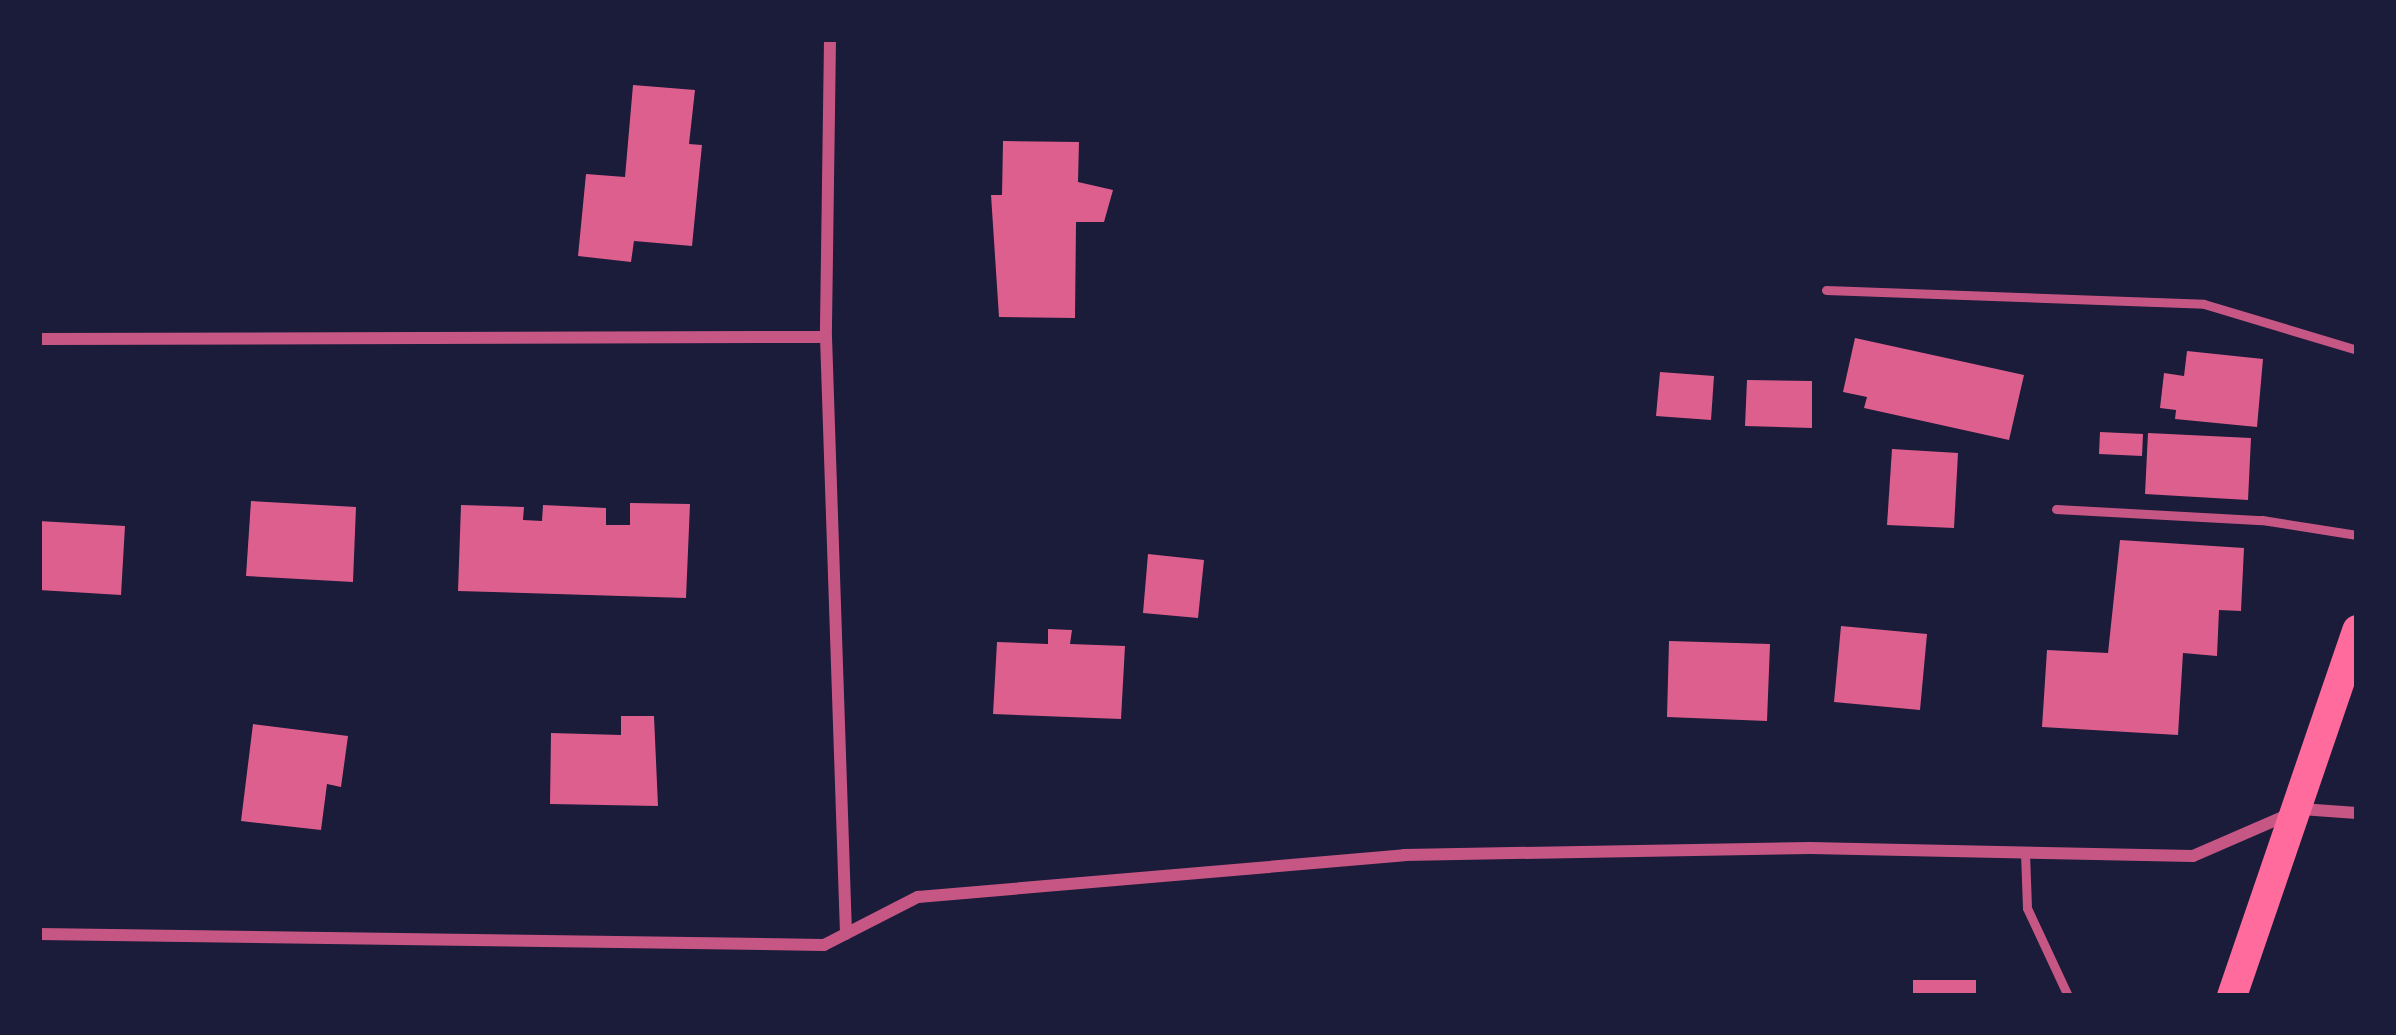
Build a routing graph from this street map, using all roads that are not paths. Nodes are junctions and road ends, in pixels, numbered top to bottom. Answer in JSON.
{"nodes":[{"id":1,"x":830,"y":39,"type":"edge"},
{"id":2,"x":1826,"y":290,"type":"dead end"},
{"id":3,"x":826,"y":337,"type":"junction"},
{"id":4,"x":39,"y":339,"type":"edge"},
{"id":5,"x":2357,"y":350,"type":"edge"},
{"id":6,"x":2056,"y":508,"type":"dead end"},
{"id":7,"x":2357,"y":536,"type":"edge"},
{"id":8,"x":2357,"y":630,"type":"edge"},
{"id":9,"x":2301,"y":809,"type":"junction"},
{"id":10,"x":2357,"y":813,"type":"edge"},
{"id":11,"x":2025,"y":853,"type":"junction"},
{"id":12,"x":39,"y":934,"type":"edge"},
{"id":13,"x":846,"y":934,"type":"junction"},
{"id":14,"x":2068,"y":996,"type":"edge"},
{"id":15,"x":2232,"y":996,"type":"edge"}],
"edges":[{"from":1,"to":3,"type":"street"},
{"from":2,"to":5,"type":"lane"},
{"from":3,"to":4,"type":"street"},
{"from":3,"to":13,"type":"street"},
{"from":6,"to":7,"type":"lane"},
{"from":8,"to":9,"type":"main road"},
{"from":9,"to":10,"type":"street"},
{"from":9,"to":11,"type":"street"},
{"from":9,"to":15,"type":"main road"},
{"from":11,"to":13,"type":"street"},
{"from":11,"to":14,"type":"lane"},
{"from":12,"to":13,"type":"street"}]}
